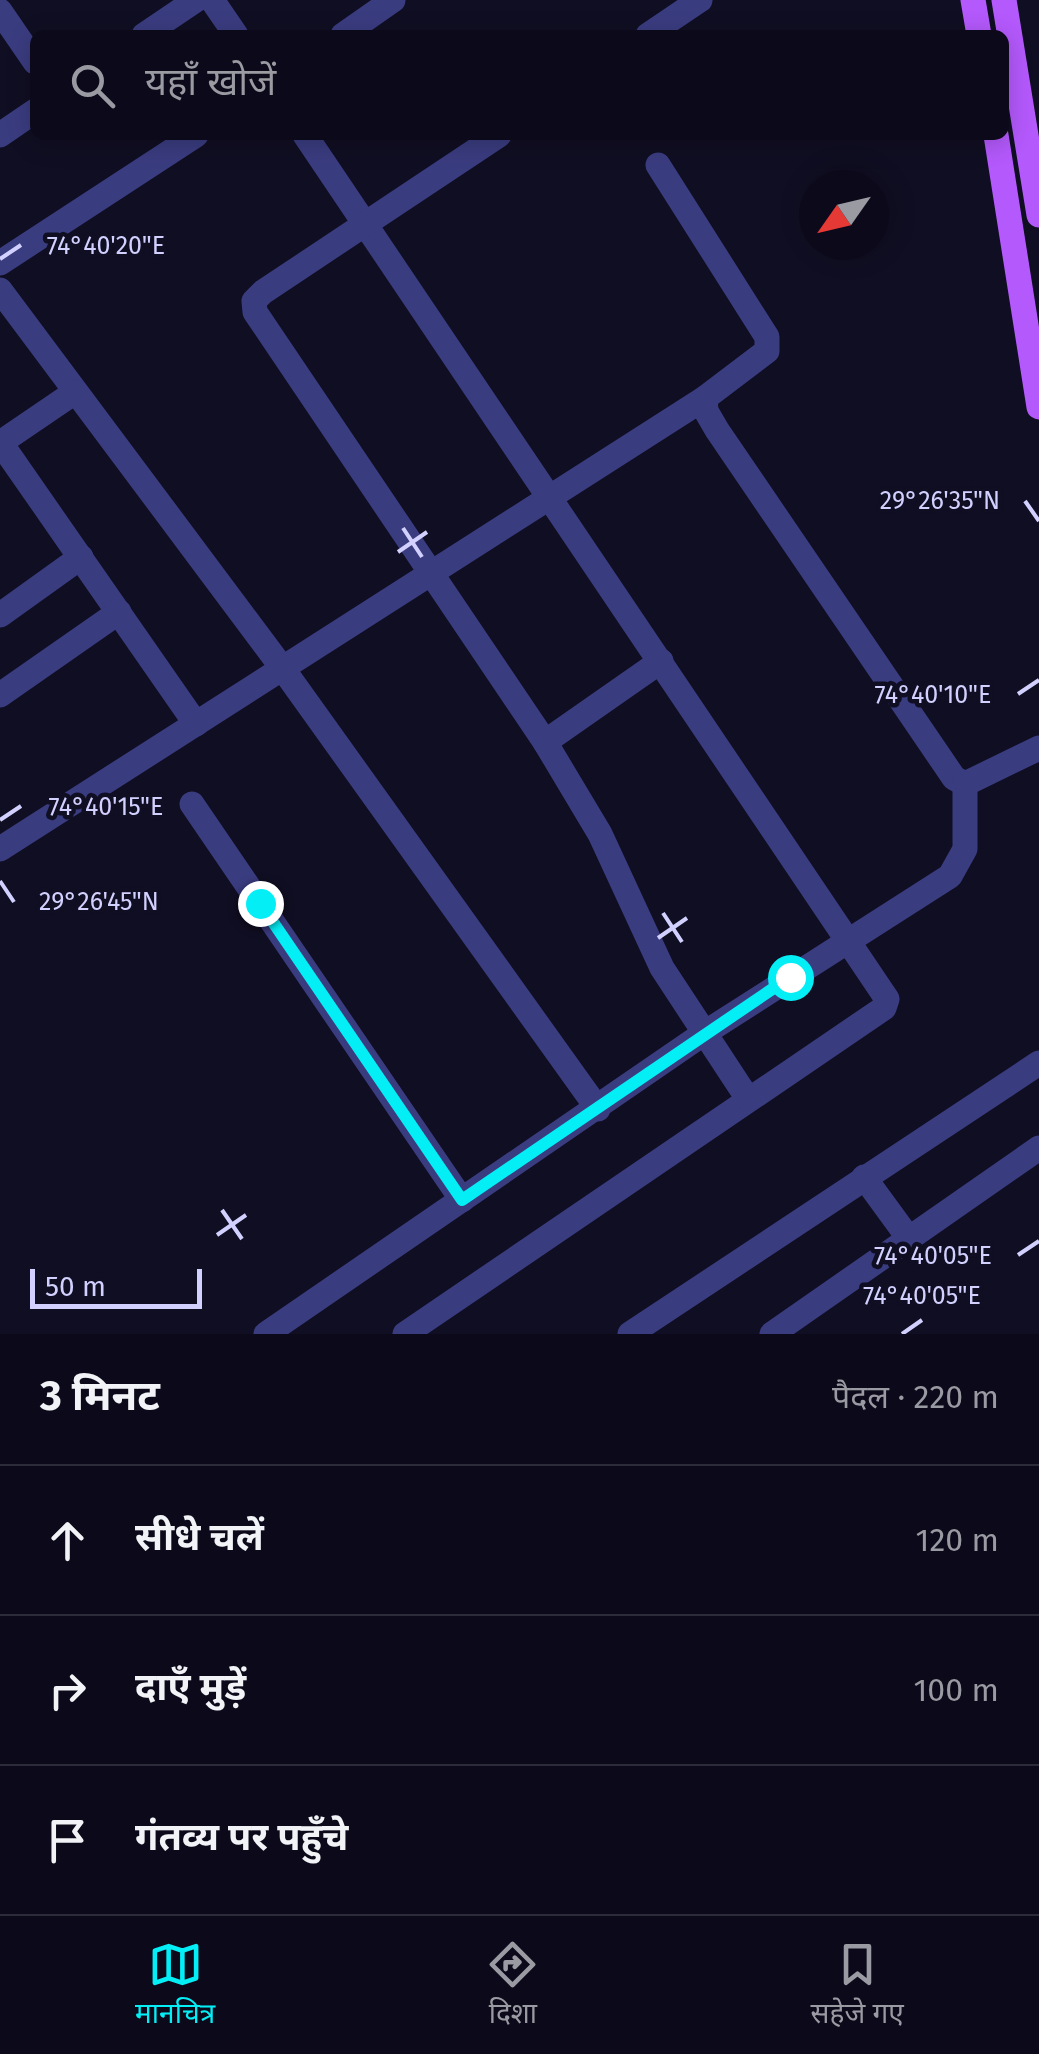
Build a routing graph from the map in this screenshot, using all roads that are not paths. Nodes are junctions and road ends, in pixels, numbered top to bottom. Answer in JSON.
{"nodes":[{"id":1,"x":196,"y":0,"type":"edge"},
{"id":2,"x":212,"y":0,"type":"edge"},
{"id":3,"x":393,"y":0,"type":"edge"},
{"id":4,"x":700,"y":0,"type":"edge"},
{"id":5,"x":973,"y":0,"type":"edge"},
{"id":6,"x":1004,"y":0,"type":"edge"},
{"id":7,"x":0,"y":11,"type":"edge"},
{"id":8,"x":151,"y":30,"type":"edge"},
{"id":9,"x":233,"y":30,"type":"edge"},
{"id":10,"x":350,"y":30,"type":"edge"},
{"id":11,"x":655,"y":30,"type":"edge"},
{"id":12,"x":977,"y":30,"type":"edge"},
{"id":13,"x":30,"y":55,"type":"edge"},
{"id":14,"x":30,"y":114,"type":"edge"},
{"id":15,"x":0,"y":135,"type":"edge"},
{"id":16,"x":188,"y":140,"type":"edge"},
{"id":17,"x":307,"y":140,"type":"edge"},
{"id":18,"x":492,"y":140,"type":"edge"},
{"id":19,"x":997,"y":140,"type":"edge"},
{"id":20,"x":1033,"y":143,"type":"edge"},
{"id":21,"x":658,"y":165,"type":"dead end"},
{"id":22,"x":1039,"y":214,"type":"edge"},
{"id":23,"x":366,"y":224,"type":"junction"},
{"id":24,"x":0,"y":263,"type":"edge"},
{"id":25,"x":0,"y":290,"type":"edge"},
{"id":26,"x":75,"y":392,"type":"junction"},
{"id":27,"x":705,"y":398,"type":"junction"},
{"id":28,"x":1039,"y":407,"type":"edge"},
{"id":29,"x":0,"y":442,"type":"edge"},
{"id":30,"x":550,"y":496,"type":"junction"},
{"id":31,"x":81,"y":557,"type":"junction"},
{"id":32,"x":431,"y":575,"type":"junction"},
{"id":33,"x":119,"y":612,"type":"junction"},
{"id":34,"x":0,"y":615,"type":"edge"},
{"id":35,"x":661,"y":662,"type":"junction"},
{"id":36,"x":283,"y":668,"type":"junction"},
{"id":37,"x":0,"y":694,"type":"edge"},
{"id":38,"x":196,"y":724,"type":"junction"},
{"id":39,"x":545,"y":742,"type":"junction"},
{"id":40,"x":1039,"y":748,"type":"edge"},
{"id":41,"x":966,"y":784,"type":"junction"},
{"id":42,"x":192,"y":804,"type":"dead end"},
{"id":43,"x":0,"y":849,"type":"edge"},
{"id":44,"x":848,"y":939,"type":"junction"},
{"id":45,"x":703,"y":1034,"type":"junction"},
{"id":46,"x":1039,"y":1063,"type":"edge"},
{"id":47,"x":748,"y":1099,"type":"junction"},
{"id":48,"x":598,"y":1108,"type":"junction"},
{"id":49,"x":1039,"y":1148,"type":"edge"},
{"id":50,"x":864,"y":1177,"type":"junction"},
{"id":51,"x":462,"y":1200,"type":"junction"},
{"id":52,"x":910,"y":1240,"type":"junction"},
{"id":53,"x":266,"y":1334,"type":"edge"},
{"id":54,"x":405,"y":1334,"type":"edge"},
{"id":55,"x":630,"y":1334,"type":"edge"},
{"id":56,"x":772,"y":1334,"type":"edge"}],
"edges":[{"from":1,"to":8,"type":"street"},
{"from":2,"to":9,"type":"street"},
{"from":3,"to":10,"type":"street"},
{"from":4,"to":11,"type":"street"},
{"from":5,"to":12,"type":"main road"},
{"from":6,"to":20,"type":"main road"},
{"from":7,"to":13,"type":"street"},
{"from":14,"to":15,"type":"street"},
{"from":16,"to":24,"type":"street"},
{"from":17,"to":23,"type":"street"},
{"from":18,"to":23,"type":"street"},
{"from":19,"to":28,"type":"main road"},
{"from":20,"to":22,"type":"main road"},
{"from":21,"to":27,"type":"street"},
{"from":23,"to":30,"type":"street"},
{"from":23,"to":32,"type":"street"},
{"from":25,"to":26,"type":"street"},
{"from":26,"to":29,"type":"street"},
{"from":26,"to":36,"type":"street"},
{"from":27,"to":30,"type":"street"},
{"from":27,"to":41,"type":"street"},
{"from":29,"to":31,"type":"street"},
{"from":30,"to":32,"type":"street"},
{"from":30,"to":35,"type":"street"},
{"from":31,"to":33,"type":"street"},
{"from":31,"to":34,"type":"street"},
{"from":32,"to":36,"type":"street"},
{"from":32,"to":39,"type":"street"},
{"from":33,"to":37,"type":"street"},
{"from":33,"to":38,"type":"street"},
{"from":35,"to":39,"type":"street"},
{"from":35,"to":44,"type":"street"},
{"from":36,"to":38,"type":"street"},
{"from":36,"to":48,"type":"street"},
{"from":38,"to":43,"type":"street"},
{"from":39,"to":45,"type":"street"},
{"from":40,"to":41,"type":"street"},
{"from":41,"to":44,"type":"street"},
{"from":42,"to":51,"type":"street"},
{"from":44,"to":45,"type":"street"},
{"from":44,"to":47,"type":"street"},
{"from":45,"to":47,"type":"street"},
{"from":45,"to":48,"type":"street"},
{"from":46,"to":50,"type":"street"},
{"from":47,"to":54,"type":"street"},
{"from":48,"to":51,"type":"street"},
{"from":49,"to":52,"type":"street"},
{"from":50,"to":52,"type":"street"},
{"from":50,"to":55,"type":"street"},
{"from":51,"to":53,"type":"street"},
{"from":52,"to":56,"type":"street"}]}
